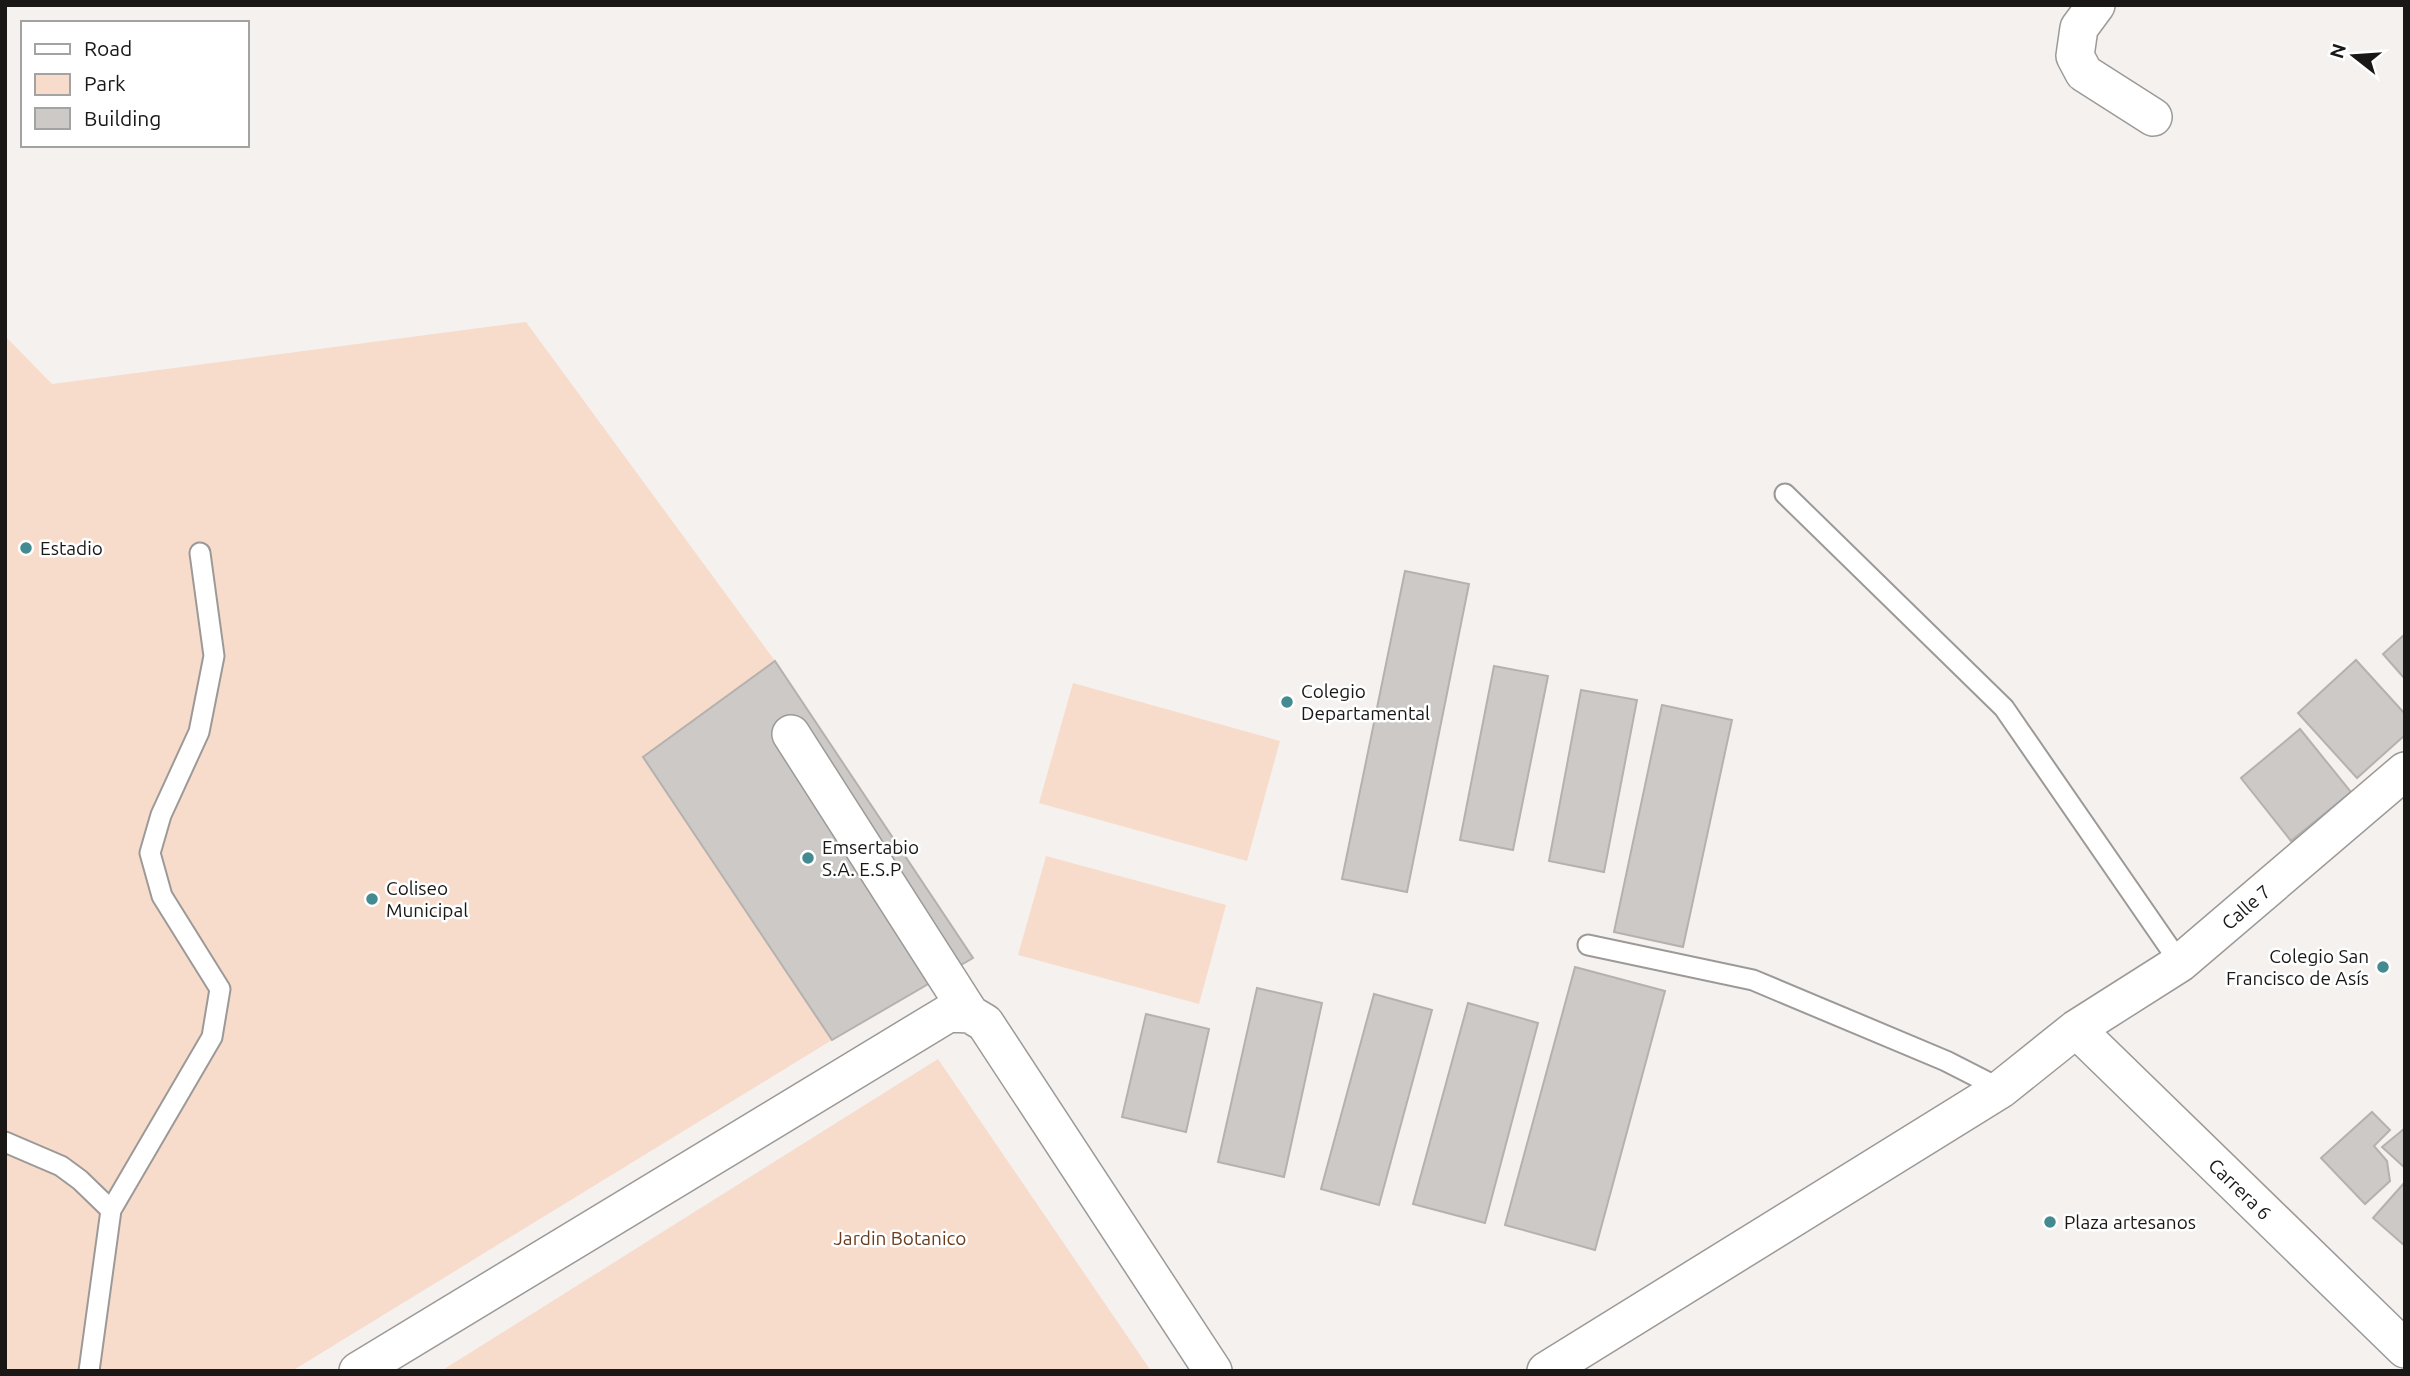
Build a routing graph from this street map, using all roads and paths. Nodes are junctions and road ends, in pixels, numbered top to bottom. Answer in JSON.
{"nodes":[{"id":1,"x":2096,"y":5,"type":"edge"},
{"id":2,"x":2154,"y":117,"type":"dead end"},
{"id":3,"x":1785,"y":494,"type":"dead end"},
{"id":4,"x":200,"y":553,"type":"dead end"},
{"id":5,"x":791,"y":734,"type":"dead end"},
{"id":6,"x":2405,"y":771,"type":"edge"},
{"id":7,"x":1588,"y":945,"type":"dead end"},
{"id":8,"x":2180,"y":963,"type":"junction"},
{"id":9,"x":970,"y":1014,"type":"junction"},
{"id":10,"x":2076,"y":1029,"type":"junction"},
{"id":11,"x":2001,"y":1088,"type":"junction"},
{"id":12,"x":5,"y":1142,"type":"edge"},
{"id":13,"x":111,"y":1210,"type":"junction"},
{"id":14,"x":2405,"y":1349,"type":"edge"},
{"id":15,"x":89,"y":1371,"type":"edge"},
{"id":16,"x":358,"y":1371,"type":"edge"},
{"id":17,"x":1213,"y":1371,"type":"edge"},
{"id":18,"x":1546,"y":1371,"type":"edge"}],
"edges":[{"from":1,"to":2,"type":"street"},
{"from":3,"to":8,"type":"lane"},
{"from":4,"to":13,"type":"lane"},
{"from":5,"to":9,"type":"street"},
{"from":6,"to":8,"type":"street","name":"Calle 7"},
{"from":7,"to":11,"type":"lane"},
{"from":8,"to":10,"type":"street","name":"Calle 7"},
{"from":9,"to":16,"type":"street"},
{"from":9,"to":17,"type":"street"},
{"from":10,"to":11,"type":"street","name":"Calle 7"},
{"from":10,"to":14,"type":"street","name":"Carrera 6"},
{"from":11,"to":18,"type":"street","name":"Calle 7"},
{"from":12,"to":13,"type":"lane"},
{"from":13,"to":15,"type":"lane"}]}
